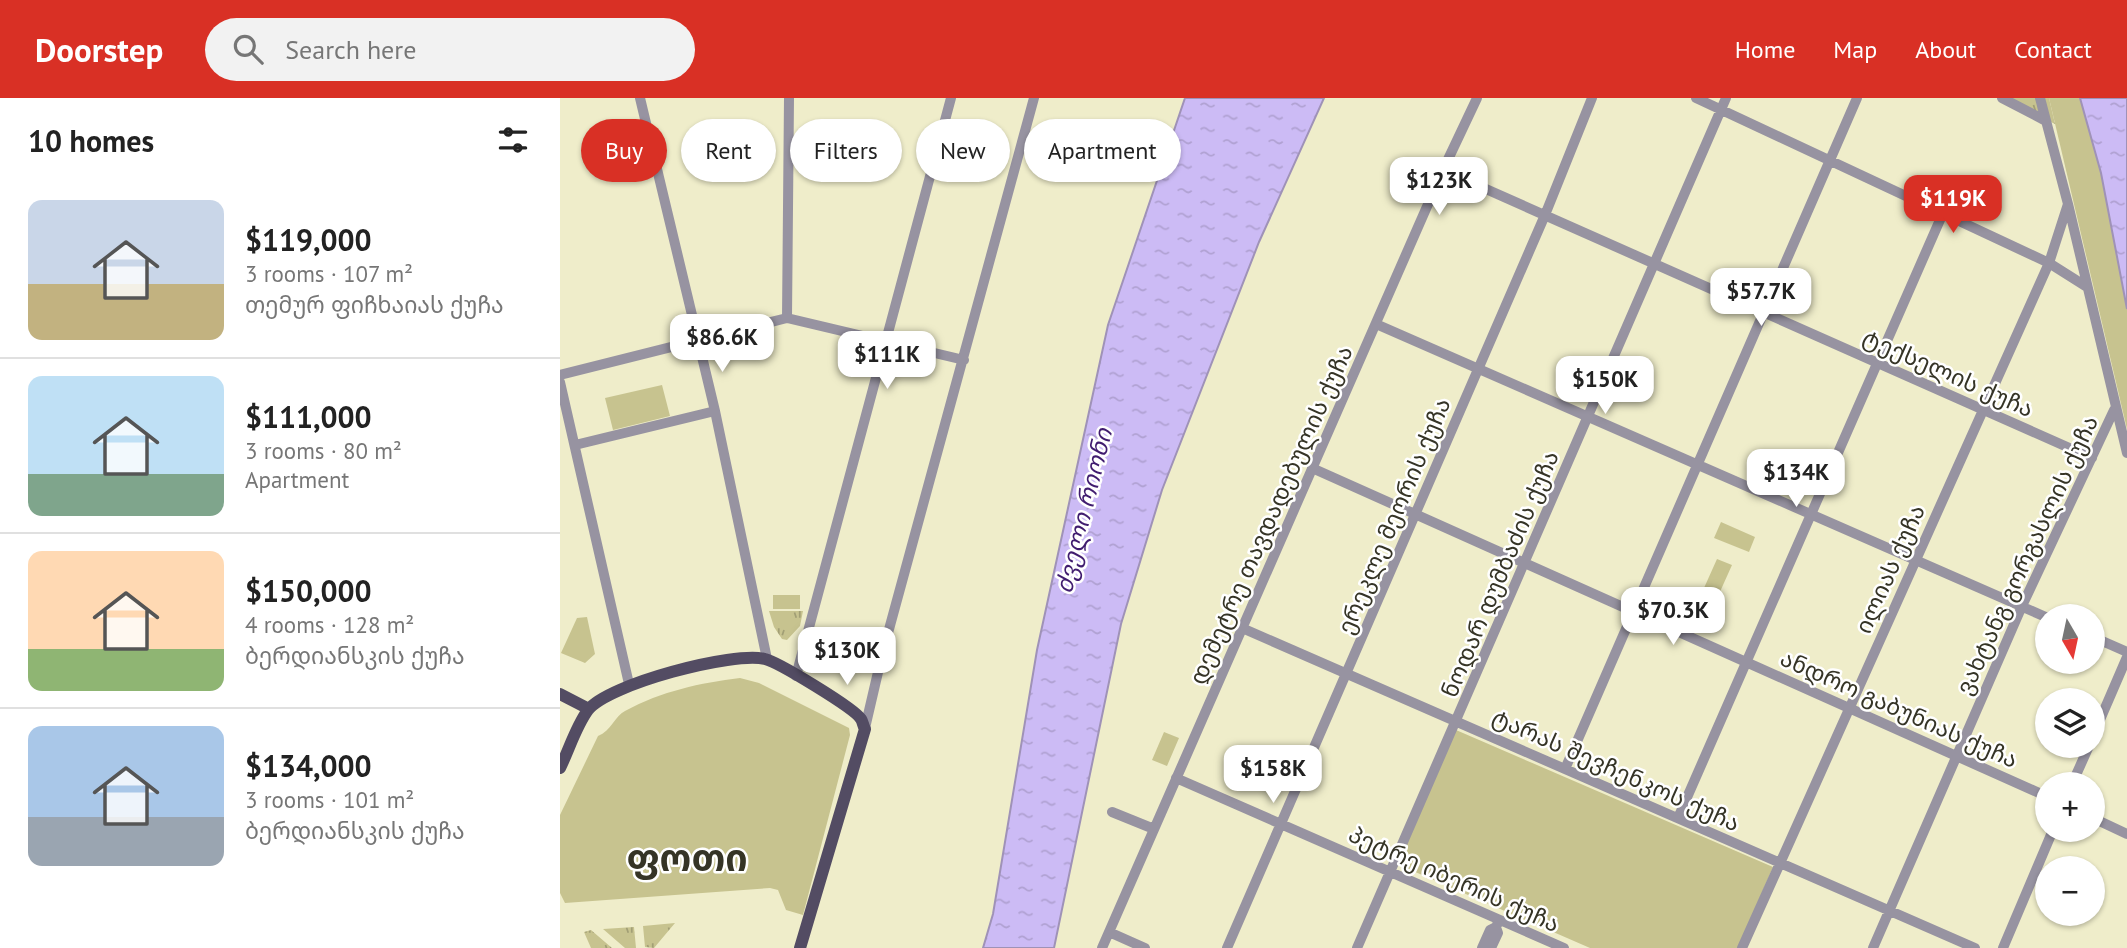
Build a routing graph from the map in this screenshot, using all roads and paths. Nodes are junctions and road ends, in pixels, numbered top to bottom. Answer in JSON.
{"nodes":[{"id":1,"x":640,"y":98,"type":"edge"},
{"id":2,"x":789,"y":98,"type":"edge"},
{"id":3,"x":951,"y":98,"type":"edge"},
{"id":4,"x":1034,"y":98,"type":"edge"},
{"id":5,"x":1478,"y":98,"type":"edge"},
{"id":6,"x":1592,"y":98,"type":"edge"},
{"id":7,"x":1696,"y":98,"type":"edge"},
{"id":8,"x":1726,"y":98,"type":"edge"},
{"id":9,"x":1857,"y":98,"type":"edge"},
{"id":10,"x":2002,"y":98,"type":"edge"},
{"id":11,"x":2039,"y":98,"type":"edge"},
{"id":12,"x":1721,"y":109,"type":"junction"},
{"id":13,"x":2046,"y":121,"type":"junction"},
{"id":14,"x":1830,"y":161,"type":"junction"},
{"id":15,"x":1443,"y":170,"type":"junction"},
{"id":16,"x":2068,"y":204,"type":"junction"},
{"id":17,"x":1943,"y":213,"type":"junction"},
{"id":18,"x":1545,"y":215,"type":"junction"},
{"id":19,"x":2049,"y":263,"type":"junction"},
{"id":20,"x":1655,"y":264,"type":"junction"},
{"id":21,"x":2087,"y":287,"type":"junction"},
{"id":22,"x":1764,"y":313,"type":"junction"},
{"id":23,"x":788,"y":318,"type":"junction"},
{"id":24,"x":1376,"y":324,"type":"junction"},
{"id":25,"x":884,"y":341,"type":"junction"},
{"id":26,"x":698,"y":342,"type":"junction"},
{"id":27,"x":964,"y":360,"type":"junction"},
{"id":28,"x":1877,"y":363,"type":"junction"},
{"id":29,"x":1479,"y":368,"type":"junction"},
{"id":30,"x":560,"y":375,"type":"edge"},
{"id":31,"x":560,"y":382,"type":"edge"},
{"id":32,"x":1983,"y":409,"type":"junction"},
{"id":33,"x":2115,"y":410,"type":"junction"},
{"id":34,"x":715,"y":411,"type":"junction"},
{"id":35,"x":1588,"y":417,"type":"junction"},
{"id":36,"x":575,"y":445,"type":"junction"},
{"id":37,"x":2127,"y":453,"type":"edge"},
{"id":38,"x":2092,"y":458,"type":"junction"},
{"id":39,"x":1698,"y":464,"type":"junction"},
{"id":40,"x":1312,"y":468,"type":"junction"},
{"id":41,"x":1415,"y":514,"type":"junction"},
{"id":42,"x":1811,"y":514,"type":"junction"},
{"id":43,"x":1916,"y":560,"type":"junction"},
{"id":44,"x":1526,"y":564,"type":"junction"},
{"id":45,"x":2022,"y":606,"type":"junction"},
{"id":46,"x":1634,"y":612,"type":"junction"},
{"id":47,"x":2035,"y":612,"type":"edge"},
{"id":48,"x":1242,"y":628,"type":"junction"},
{"id":49,"x":2105,"y":643,"type":"edge"},
{"id":50,"x":2127,"y":655,"type":"edge"},
{"id":51,"x":767,"y":659,"type":"junction"},
{"id":52,"x":1746,"y":662,"type":"junction"},
{"id":53,"x":1347,"y":674,"type":"junction"},
{"id":54,"x":796,"y":677,"type":"junction"},
{"id":55,"x":629,"y":684,"type":"junction"},
{"id":56,"x":560,"y":694,"type":"edge"},
{"id":57,"x":848,"y":707,"type":"junction"},
{"id":58,"x":2105,"y":707,"type":"edge"},
{"id":59,"x":1849,"y":708,"type":"junction"},
{"id":60,"x":589,"y":709,"type":"junction"},
{"id":61,"x":870,"y":711,"type":"junction"},
{"id":62,"x":1456,"y":722,"type":"junction"},
{"id":63,"x":864,"y":729,"type":"junction"},
{"id":64,"x":1957,"y":756,"type":"junction"},
{"id":65,"x":560,"y":768,"type":"edge"},
{"id":66,"x":1565,"y":769,"type":"junction"},
{"id":67,"x":1176,"y":778,"type":"junction"},
{"id":68,"x":2035,"y":791,"type":"edge"},
{"id":69,"x":1112,"y":812,"type":"dead end"},
{"id":70,"x":1678,"y":818,"type":"junction"},
{"id":71,"x":1281,"y":824,"type":"junction"},
{"id":72,"x":2105,"y":824,"type":"edge"},
{"id":73,"x":1154,"y":829,"type":"junction"},
{"id":74,"x":2127,"y":834,"type":"edge"},
{"id":75,"x":2048,"y":842,"type":"edge"},
{"id":76,"x":1780,"y":863,"type":"junction"},
{"id":77,"x":1390,"y":872,"type":"junction"},
{"id":78,"x":1889,"y":910,"type":"junction"},
{"id":79,"x":1497,"y":923,"type":"junction"},
{"id":80,"x":1109,"y":932,"type":"junction"},
{"id":81,"x":800,"y":948,"type":"edge"},
{"id":82,"x":1102,"y":948,"type":"edge"},
{"id":83,"x":1145,"y":948,"type":"edge"},
{"id":84,"x":1227,"y":948,"type":"edge"},
{"id":85,"x":1357,"y":948,"type":"edge"},
{"id":86,"x":1482,"y":948,"type":"edge"},
{"id":87,"x":1491,"y":948,"type":"edge"},
{"id":88,"x":1564,"y":948,"type":"edge"},
{"id":89,"x":1742,"y":948,"type":"edge"},
{"id":90,"x":1873,"y":948,"type":"edge"},
{"id":91,"x":1975,"y":948,"type":"edge"},
{"id":92,"x":2003,"y":948,"type":"edge"}],
"edges":[{"from":1,"to":26,"type":"street"},
{"from":2,"to":23,"type":"street"},
{"from":3,"to":25,"type":"street"},
{"from":4,"to":27,"type":"street"},
{"from":5,"to":15,"type":"street","name":"დემეტრე თავდადებულის ქუჩა"},
{"from":6,"to":18,"type":"street","name":"ერეკლე მეორის ქუჩა"},
{"from":7,"to":12,"type":"street"},
{"from":8,"to":12,"type":"street","name":"ნოდარ დუმბაძის ქუჩა"},
{"from":9,"to":14,"type":"street"},
{"from":10,"to":13,"type":"street"},
{"from":11,"to":13,"type":"street"},
{"from":12,"to":14,"type":"street"},
{"from":12,"to":20,"type":"street","name":"ნოდარ დუმბაძის ქუჩა"},
{"from":13,"to":16,"type":"street"},
{"from":14,"to":17,"type":"street"},
{"from":14,"to":22,"type":"street"},
{"from":15,"to":18,"type":"street","name":"ტექსელის ქუჩა"},
{"from":15,"to":24,"type":"street","name":"დემეტრე თავდადებულის ქუჩა"},
{"from":16,"to":19,"type":"street","name":"ილიას ქუჩა"},
{"from":16,"to":21,"type":"street"},
{"from":17,"to":19,"type":"street"},
{"from":17,"to":28,"type":"street"},
{"from":18,"to":20,"type":"street","name":"ტექსელის ქუჩა"},
{"from":18,"to":29,"type":"street","name":"ერეკლე მეორის ქუჩა"},
{"from":19,"to":21,"type":"street"},
{"from":19,"to":32,"type":"street","name":"ილიას ქუჩა"},
{"from":20,"to":22,"type":"street","name":"ტექსელის ქუჩა"},
{"from":20,"to":35,"type":"street","name":"ნოდარ დუმბაძის ქუჩა"},
{"from":21,"to":33,"type":"street"},
{"from":22,"to":28,"type":"street","name":"ტექსელის ქუჩა"},
{"from":22,"to":39,"type":"street"},
{"from":23,"to":25,"type":"street"},
{"from":23,"to":26,"type":"street"},
{"from":24,"to":29,"type":"street"},
{"from":24,"to":40,"type":"street","name":"დემეტრე თავდადებულის ქუჩა"},
{"from":25,"to":27,"type":"street"},
{"from":25,"to":54,"type":"street"},
{"from":26,"to":30,"type":"street"},
{"from":26,"to":34,"type":"street"},
{"from":27,"to":61,"type":"street"},
{"from":28,"to":32,"type":"street","name":"ტექსელის ქუჩა"},
{"from":28,"to":42,"type":"street"},
{"from":29,"to":35,"type":"street"},
{"from":29,"to":41,"type":"street","name":"ერეკლე მეორის ქუჩა"},
{"from":31,"to":36,"type":"street"},
{"from":32,"to":38,"type":"street","name":"ტექსელის ქუჩა"},
{"from":32,"to":43,"type":"street","name":"ილიას ქუჩა"},
{"from":33,"to":37,"type":"street"},
{"from":33,"to":38,"type":"street","name":"ვახტანგ გორგასლის ქუჩა"},
{"from":34,"to":36,"type":"street"},
{"from":34,"to":51,"type":"street"},
{"from":35,"to":39,"type":"street"},
{"from":35,"to":44,"type":"street","name":"ნოდარ დუმბაძის ქუჩა"},
{"from":36,"to":55,"type":"street"},
{"from":38,"to":45,"type":"street","name":"ვახტანგ გორგასლის ქუჩა"},
{"from":39,"to":42,"type":"street"},
{"from":39,"to":46,"type":"street"},
{"from":40,"to":41,"type":"street","name":"ანდრო გაბუნიას ქუჩა"},
{"from":40,"to":48,"type":"street","name":"დემეტრე თავდადებულის ქუჩა"},
{"from":41,"to":44,"type":"street","name":"ანდრო გაბუნიას ქუჩა"},
{"from":41,"to":53,"type":"street","name":"ერეკლე მეორის ქუჩა"},
{"from":42,"to":43,"type":"street"},
{"from":42,"to":52,"type":"street"},
{"from":43,"to":45,"type":"street"},
{"from":43,"to":59,"type":"street","name":"ილიას ქუჩა"},
{"from":44,"to":46,"type":"street","name":"ანდრო გაბუნიას ქუჩა"},
{"from":44,"to":62,"type":"street","name":"ნოდარ დუმბაძის ქუჩა"},
{"from":45,"to":47,"type":"street"},
{"from":45,"to":64,"type":"street","name":"ვახტანგ გორგასლის ქუჩა"},
{"from":46,"to":52,"type":"street","name":"ანდრო გაბუნიას ქუჩა"},
{"from":46,"to":66,"type":"street"},
{"from":48,"to":53,"type":"street","name":"ტარას შევჩენკოს ქუჩა"},
{"from":48,"to":67,"type":"street","name":"დემეტრე თავდადებულის ქუჩა"},
{"from":49,"to":50,"type":"street"},
{"from":50,"to":58,"type":"street"},
{"from":51,"to":54,"type":"main road"},
{"from":51,"to":55,"type":"main road"},
{"from":52,"to":59,"type":"street","name":"ანდრო გაბუნიას ქუჩა"},
{"from":52,"to":70,"type":"street"},
{"from":53,"to":62,"type":"street","name":"ტარას შევჩენკოს ქუჩა"},
{"from":53,"to":71,"type":"street","name":"ერეკლე მეორის ქუჩა"},
{"from":54,"to":57,"type":"main road"},
{"from":55,"to":60,"type":"main road"},
{"from":56,"to":60,"type":"main road"},
{"from":57,"to":61,"type":"street"},
{"from":57,"to":63,"type":"main road"},
{"from":59,"to":64,"type":"street","name":"ანდრო გაბუნიას ქუჩა"},
{"from":59,"to":76,"type":"street","name":"ილიას ქუჩა"},
{"from":60,"to":65,"type":"main road"},
{"from":61,"to":63,"type":"street"},
{"from":62,"to":66,"type":"street","name":"ტარას შევჩენკოს ქუჩა"},
{"from":62,"to":77,"type":"street","name":"ნოდარ დუმბაძის ქუჩა"},
{"from":63,"to":81,"type":"main road"},
{"from":64,"to":68,"type":"street","name":"ანდრო გაბუნიას ქუჩა"},
{"from":64,"to":78,"type":"street","name":"ვახტანგ გორგასლის ქუჩა"},
{"from":66,"to":70,"type":"street","name":"ტარას შევჩენკოს ქუჩა"},
{"from":67,"to":71,"type":"street","name":"პეტრე იბერის ქუჩა"},
{"from":67,"to":73,"type":"street","name":"დემეტრე თავდადებულის ქუჩა"},
{"from":69,"to":73,"type":"street"},
{"from":70,"to":76,"type":"street","name":"ტარას შევჩენკოს ქუჩა"},
{"from":71,"to":77,"type":"street","name":"პეტრე იბერის ქუჩა"},
{"from":71,"to":84,"type":"street","name":"ერეკლე მეორის ქუჩა"},
{"from":72,"to":74,"type":"street"},
{"from":73,"to":80,"type":"street","name":"დემეტრე თავდადებულის ქუჩა"},
{"from":75,"to":92,"type":"street"},
{"from":76,"to":78,"type":"street","name":"ტარას შევჩენკოს ქუჩა"},
{"from":76,"to":89,"type":"street","name":"ილიას ქუჩა"},
{"from":77,"to":79,"type":"street","name":"პეტრე იბერის ქუჩა"},
{"from":77,"to":85,"type":"street","name":"ნოდარ დუმბაძის ქუჩა"},
{"from":78,"to":90,"type":"street","name":"ვახტანგ გორგასლის ქუჩა"},
{"from":78,"to":91,"type":"street","name":"ტარას შევჩენკოს ქუჩა"},
{"from":79,"to":86,"type":"street"},
{"from":79,"to":87,"type":"street"},
{"from":79,"to":88,"type":"street","name":"პეტრე იბერის ქუჩა"},
{"from":80,"to":82,"type":"street","name":"დემეტრე თავდადებულის ქუჩა"},
{"from":80,"to":83,"type":"street"}]}
